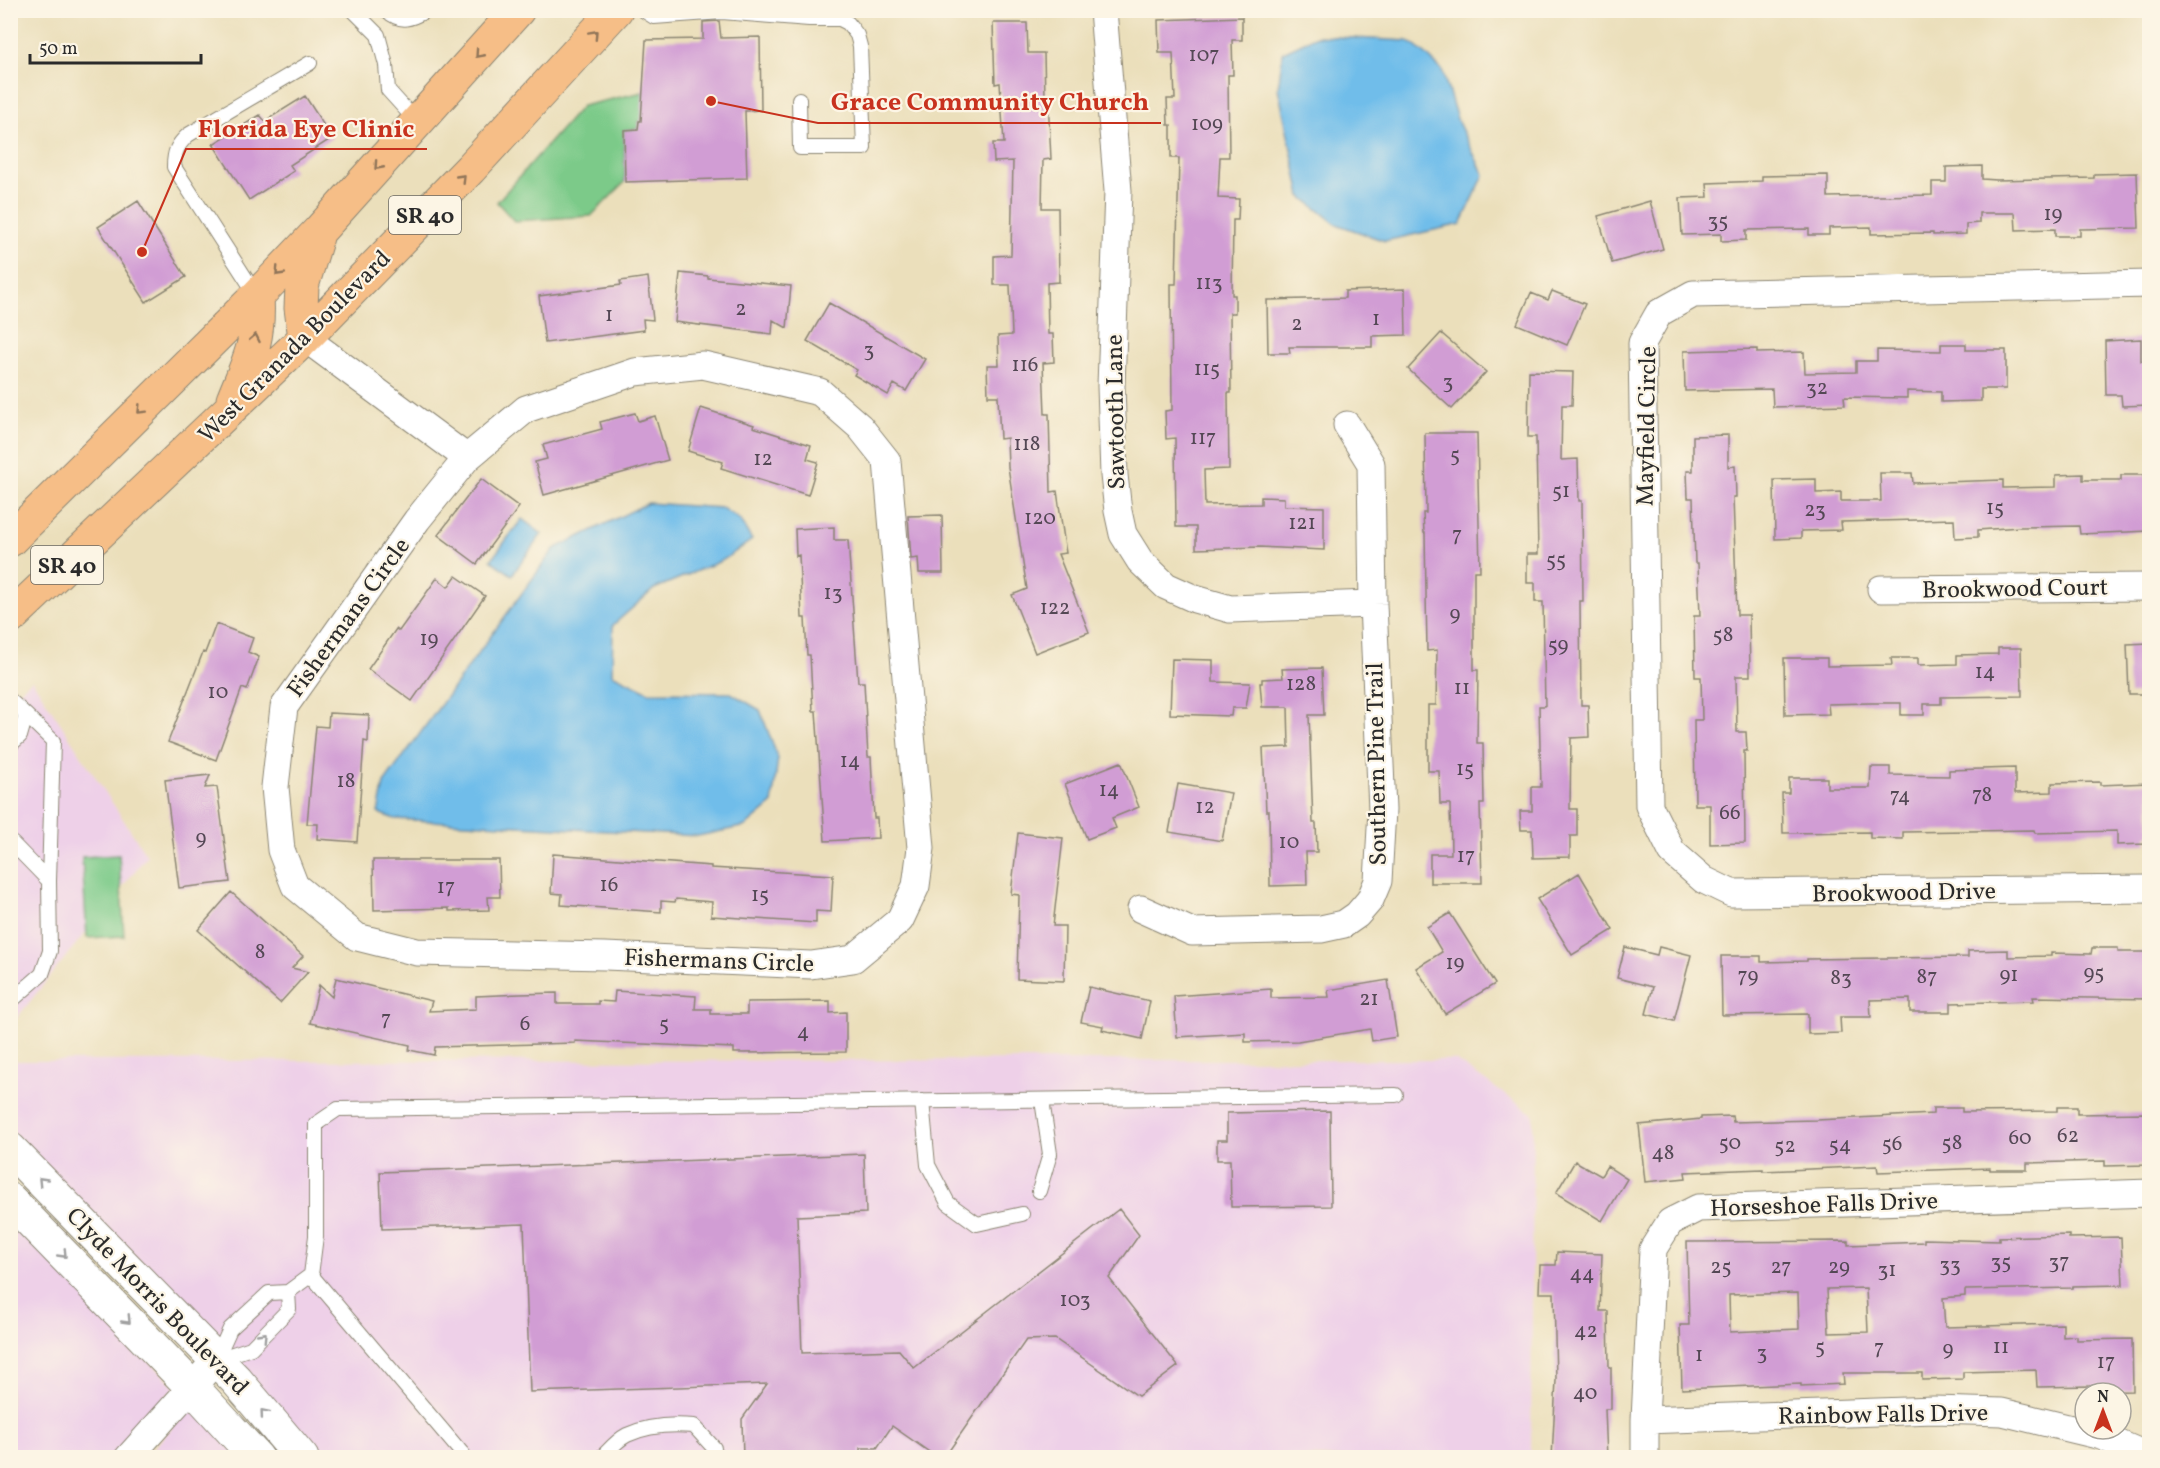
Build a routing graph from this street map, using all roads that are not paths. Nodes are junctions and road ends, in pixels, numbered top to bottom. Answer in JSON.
{"nodes":[{"id":1,"x":353,"y":10,"type":"edge"},
{"id":2,"x":386,"y":10,"type":"edge"},
{"id":3,"x":427,"y":10,"type":"edge"},
{"id":4,"x":518,"y":10,"type":"edge"},
{"id":5,"x":616,"y":10,"type":"edge"},
{"id":6,"x":643,"y":10,"type":"edge"},
{"id":7,"x":1103,"y":10,"type":"edge"},
{"id":8,"x":310,"y":63,"type":"dead end"},
{"id":9,"x":799,"y":99,"type":"dead end"},
{"id":10,"x":417,"y":122,"type":"junction"},
{"id":11,"x":320,"y":230,"type":"junction"},
{"id":12,"x":2150,"y":284,"type":"edge"},
{"id":13,"x":257,"y":296,"type":"junction"},
{"id":14,"x":305,"y":338,"type":"junction"},
{"id":15,"x":227,"y":412,"type":"junction"},
{"id":16,"x":1347,"y":425,"type":"dead end"},
{"id":17,"x":467,"y":458,"type":"junction"},
{"id":18,"x":10,"y":540,"type":"edge"},
{"id":19,"x":2150,"y":587,"type":"edge"},
{"id":20,"x":1881,"y":589,"type":"dead end"},
{"id":21,"x":1373,"y":604,"type":"junction"},
{"id":22,"x":10,"y":618,"type":"edge"},
{"id":23,"x":10,"y":700,"type":"edge"},
{"id":24,"x":26,"y":715,"type":"junction"},
{"id":25,"x":10,"y":745,"type":"edge"},
{"id":26,"x":12,"y":843,"type":"edge"},
{"id":27,"x":1672,"y":852,"type":"joint"},
{"id":28,"x":49,"y":881,"type":"junction"},
{"id":29,"x":2150,"y":889,"type":"edge"},
{"id":30,"x":1142,"y":909,"type":"dead end"},
{"id":31,"x":10,"y":1002,"type":"edge"},
{"id":32,"x":1396,"y":1095,"type":"dead end"},
{"id":33,"x":1042,"y":1100,"type":"junction"},
{"id":34,"x":922,"y":1101,"type":"junction"},
{"id":35,"x":10,"y":1149,"type":"edge"},
{"id":36,"x":1039,"y":1191,"type":"dead end"},
{"id":37,"x":2150,"y":1193,"type":"edge"},
{"id":38,"x":10,"y":1200,"type":"edge"},
{"id":39,"x":1022,"y":1214,"type":"dead end"},
{"id":40,"x":311,"y":1275,"type":"junction"},
{"id":41,"x":288,"y":1292,"type":"junction"},
{"id":42,"x":216,"y":1359,"type":"junction"},
{"id":43,"x":192,"y":1387,"type":"junction"},
{"id":44,"x":1645,"y":1420,"type":"junction"},
{"id":45,"x":714,"y":1448,"type":"dead end"},
{"id":46,"x":2150,"y":1457,"type":"edge"},
{"id":47,"x":128,"y":1458,"type":"edge"},
{"id":48,"x":257,"y":1458,"type":"edge"},
{"id":49,"x":302,"y":1458,"type":"edge"},
{"id":50,"x":466,"y":1458,"type":"edge"},
{"id":51,"x":601,"y":1458,"type":"edge"},
{"id":52,"x":1646,"y":1458,"type":"edge"}],
"edges":[{"from":1,"to":10,"type":"lane"},
{"from":2,"to":3,"type":"lane"},
{"from":4,"to":10,"type":"main road","number":"SR 40","one_way":true},
{"from":14,"to":5,"type":"main road","name":"West Granada Boulevard","number":"SR 40","one_way":true},
{"from":6,"to":9,"type":"lane"},
{"from":7,"to":21,"type":"street","name":"Sawtooth Lane"},
{"from":8,"to":13,"type":"lane"},
{"from":10,"to":11,"type":"main road","number":"SR 40","one_way":true},
{"from":11,"to":13,"type":"main road","number":"SR 40","one_way":true},
{"from":11,"to":14,"type":"main road"},
{"from":12,"to":27,"type":"street","name":"Mayfield Circle"},
{"from":15,"to":13,"type":"main road","one_way":true},
{"from":13,"to":18,"type":"main road","number":"SR 40","one_way":true},
{"from":14,"to":15,"type":"main road","name":"West Granada Boulevard","number":"SR 40"},
{"from":14,"to":17,"type":"street"},
{"from":15,"to":22,"type":"main road","name":"West Granada Boulevard","number":"SR 40"},
{"from":16,"to":21,"type":"street","name":"Southern Pine Trail"},
{"from":17,"to":17,"type":"street","name":"Fishermans Circle"},
{"from":19,"to":20,"type":"street","name":"Brookwood Court"},
{"from":21,"to":30,"type":"street","name":"Southern Pine Trail"},
{"from":23,"to":24,"type":"lane"},
{"from":24,"to":25,"type":"lane"},
{"from":24,"to":28,"type":"lane"},
{"from":26,"to":28,"type":"lane"},
{"from":27,"to":29,"type":"street","name":"Brookwood Drive"},
{"from":28,"to":31,"type":"lane"},
{"from":32,"to":33,"type":"lane"},
{"from":33,"to":34,"type":"lane"},
{"from":33,"to":36,"type":"lane"},
{"from":34,"to":39,"type":"lane"},
{"from":34,"to":40,"type":"lane"},
{"from":42,"to":35,"type":"street","name":"Clyde Morris Boulevard","one_way":true},
{"from":37,"to":44,"type":"street","name":"Horseshoe Falls Drive"},
{"from":38,"to":43,"type":"street","name":"Clyde Morris Boulevard","one_way":true},
{"from":40,"to":41,"type":"lane"},
{"from":40,"to":50,"type":"lane"},
{"from":41,"to":42,"type":"lane"},
{"from":42,"to":41,"type":"lane","one_way":true},
{"from":42,"to":43,"type":"street"},
{"from":49,"to":42,"type":"street","name":"Clyde Morris Boulevard","one_way":true},
{"from":43,"to":47,"type":"street"},
{"from":43,"to":48,"type":"street","name":"Clyde Morris Boulevard"},
{"from":44,"to":46,"type":"street","name":"Rainbow Falls Drive"},
{"from":44,"to":52,"type":"street","name":"Horseshoe Falls Drive"},
{"from":45,"to":51,"type":"lane"}]}
